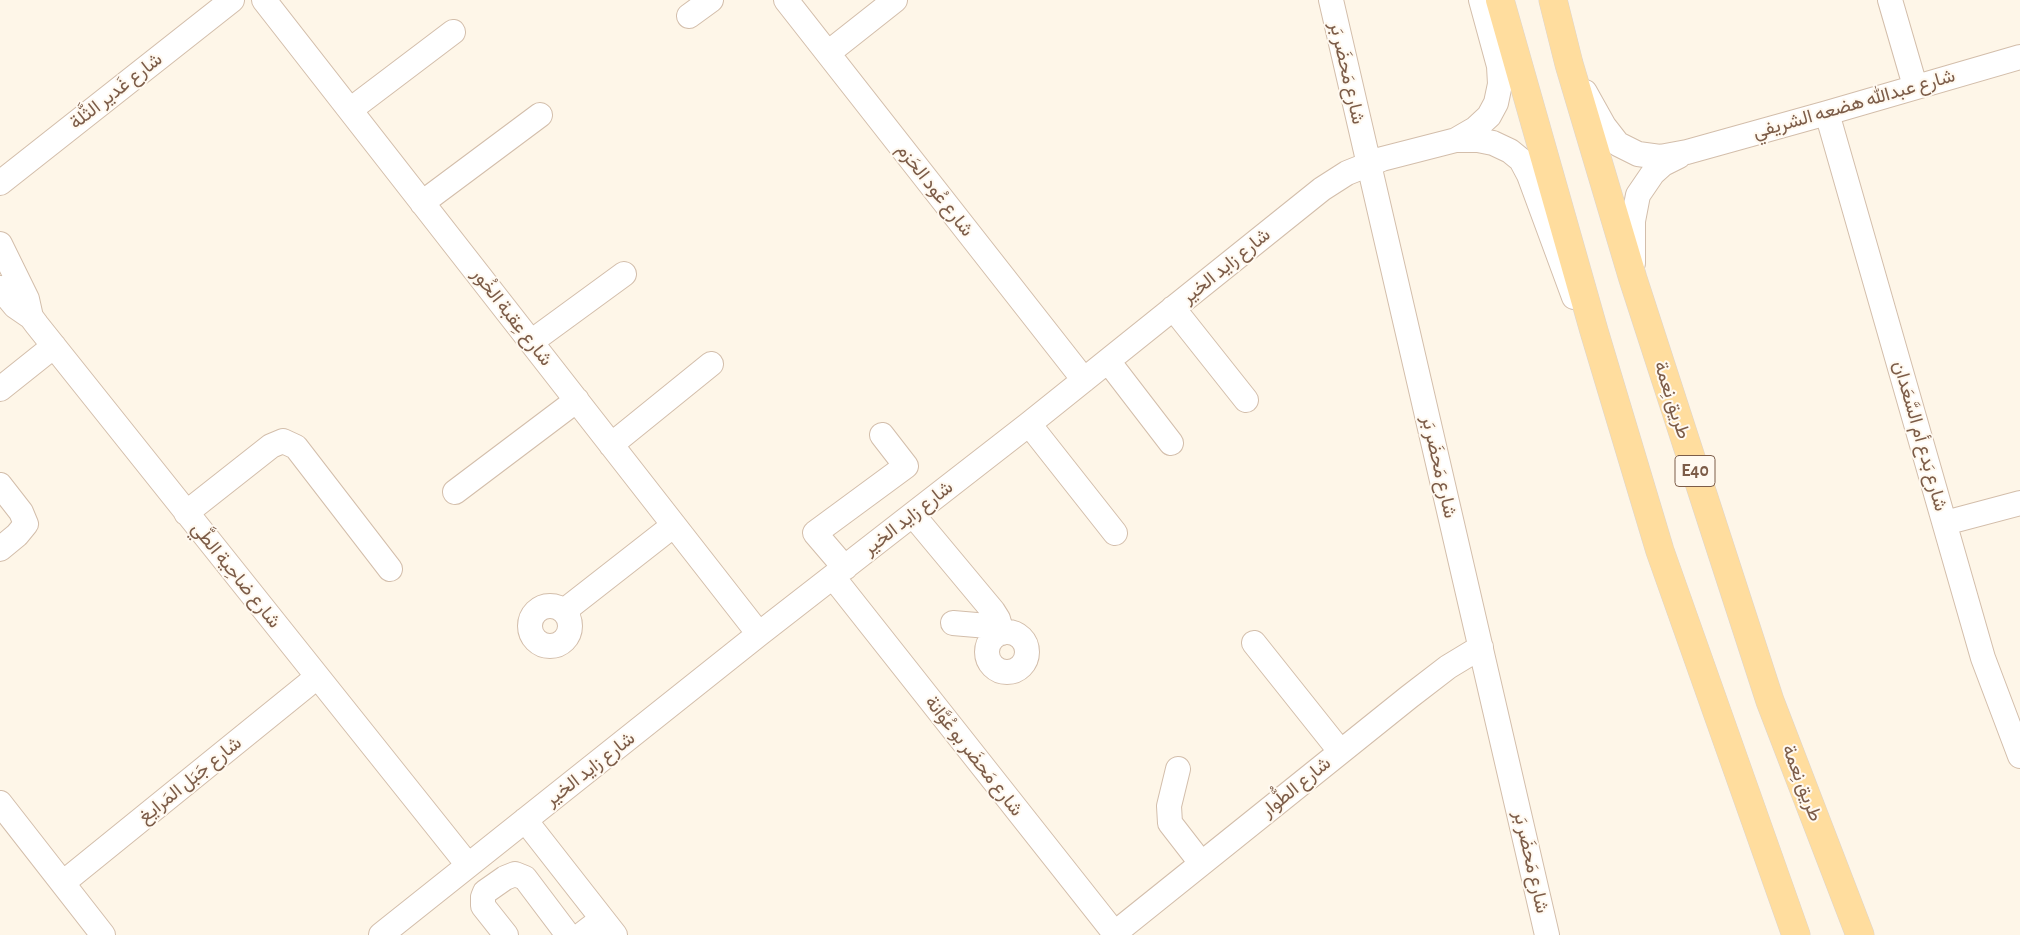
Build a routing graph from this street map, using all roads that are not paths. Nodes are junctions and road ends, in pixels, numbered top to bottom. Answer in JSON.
{"nodes":[{"id":1,"x":232,"y":0,"type":"edge"},
{"id":2,"x":264,"y":0,"type":"edge"},
{"id":3,"x":711,"y":0,"type":"edge"},
{"id":4,"x":786,"y":0,"type":"edge"},
{"id":5,"x":896,"y":0,"type":"edge"},
{"id":6,"x":1331,"y":0,"type":"edge"},
{"id":7,"x":1481,"y":0,"type":"edge"},
{"id":8,"x":1500,"y":0,"type":"edge"},
{"id":9,"x":1553,"y":0,"type":"edge"},
{"id":10,"x":1890,"y":0,"type":"edge"},
{"id":11,"x":689,"y":16,"type":"dead end"},
{"id":12,"x":453,"y":32,"type":"dead end"},
{"id":13,"x":828,"y":53,"type":"junction"},
{"id":14,"x":2020,"y":57,"type":"edge"},
{"id":15,"x":1569,"y":64,"type":"junction"},
{"id":16,"x":1915,"y":86,"type":"junction"},
{"id":17,"x":350,"y":110,"type":"junction"},
{"id":18,"x":1827,"y":113,"type":"junction"},
{"id":19,"x":540,"y":115,"type":"dead end"},
{"id":20,"x":1456,"y":140,"type":"junction"},
{"id":21,"x":1687,"y":152,"type":"junction"},
{"id":22,"x":1368,"y":163,"type":"junction"},
{"id":23,"x":0,"y":183,"type":"edge"},
{"id":24,"x":422,"y":203,"type":"junction"},
{"id":25,"x":0,"y":244,"type":"edge"},
{"id":26,"x":624,"y":274,"type":"dead end"},
{"id":27,"x":1633,"y":279,"type":"junction"},
{"id":28,"x":0,"y":288,"type":"edge"},
{"id":29,"x":1173,"y":308,"type":"junction"},
{"id":30,"x":31,"y":317,"type":"junction"},
{"id":31,"x":1594,"y":331,"type":"junction"},
{"id":32,"x":531,"y":342,"type":"junction"},
{"id":33,"x":54,"y":346,"type":"junction"},
{"id":34,"x":1108,"y":361,"type":"junction"},
{"id":35,"x":712,"y":364,"type":"dead end"},
{"id":36,"x":1084,"y":380,"type":"junction"},
{"id":37,"x":0,"y":389,"type":"edge"},
{"id":38,"x":577,"y":400,"type":"junction"},
{"id":39,"x":1246,"y":400,"type":"dead end"},
{"id":40,"x":1029,"y":424,"type":"junction"},
{"id":41,"x":882,"y":435,"type":"dead end"},
{"id":42,"x":1171,"y":443,"type":"dead end"},
{"id":43,"x":611,"y":445,"type":"junction"},
{"id":44,"x":0,"y":485,"type":"edge"},
{"id":45,"x":455,"y":492,"type":"dead end"},
{"id":46,"x":2020,"y":502,"type":"edge"},
{"id":47,"x":186,"y":513,"type":"junction"},
{"id":48,"x":913,"y":515,"type":"junction"},
{"id":49,"x":1944,"y":523,"type":"junction"},
{"id":50,"x":674,"y":525,"type":"junction"},
{"id":51,"x":1115,"y":533,"type":"dead end"},
{"id":52,"x":0,"y":549,"type":"edge"},
{"id":53,"x":390,"y":569,"type":"dead end"},
{"id":54,"x":839,"y":572,"type":"junction"},
{"id":55,"x":564,"y":611,"type":"dead end"},
{"id":56,"x":953,"y":623,"type":"dead end"},
{"id":57,"x":759,"y":634,"type":"junction"},
{"id":58,"x":1254,"y":643,"type":"dead end"},
{"id":59,"x":1481,"y":647,"type":"junction"},
{"id":60,"x":317,"y":677,"type":"junction"},
{"id":61,"x":1340,"y":751,"type":"junction"},
{"id":62,"x":2020,"y":756,"type":"edge"},
{"id":63,"x":1178,"y":769,"type":"dead end"},
{"id":64,"x":0,"y":803,"type":"edge"},
{"id":65,"x":525,"y":820,"type":"junction"},
{"id":66,"x":1201,"y":863,"type":"junction"},
{"id":67,"x":468,"y":865,"type":"junction"},
{"id":68,"x":64,"y":882,"type":"junction"},
{"id":69,"x":609,"y":927,"type":"edge"},
{"id":70,"x":1115,"y":934,"type":"edge"},
{"id":71,"x":103,"y":935,"type":"edge"},
{"id":72,"x":381,"y":935,"type":"edge"},
{"id":73,"x":506,"y":935,"type":"edge"},
{"id":74,"x":568,"y":935,"type":"edge"},
{"id":75,"x":580,"y":935,"type":"edge"},
{"id":76,"x":1547,"y":935,"type":"edge"},
{"id":77,"x":1796,"y":935,"type":"edge"},
{"id":78,"x":1860,"y":935,"type":"edge"}],
"edges":[{"from":1,"to":23,"type":"street","name":"شارع غَدير الثَّلة"},
{"from":2,"to":17,"type":"street","name":"شارع عِقبة الخُور"},
{"from":3,"to":11,"type":"street"},
{"from":4,"to":13,"type":"street","name":"شارع عُود الحَزم"},
{"from":5,"to":13,"type":"street"},
{"from":6,"to":22,"type":"street","name":"شارع مَحضَر بَر"},
{"from":7,"to":20,"type":"street"},
{"from":8,"to":31,"type":"main road"},
{"from":9,"to":15,"type":"main road","name":"طريق نِعمة","number":"E40"},
{"from":10,"to":16,"type":"street"},
{"from":12,"to":17,"type":"street"},
{"from":13,"to":36,"type":"street","name":"شارع عُود الحَزم"},
{"from":14,"to":16,"type":"street","name":"شارع عبدالله هضعه الشريفي"},
{"from":15,"to":21,"type":"street","name":"شارع عبدالله هضعه الشريفي"},
{"from":15,"to":27,"type":"main road","name":"طريق نِعمة","number":"E40"},
{"from":16,"to":18,"type":"street","name":"شارع عبدالله هضعه الشريفي"},
{"from":17,"to":24,"type":"street","name":"شارع عِقبة الخُور"},
{"from":18,"to":21,"type":"street","name":"شارع عبدالله هضعه الشريفي"},
{"from":18,"to":49,"type":"street","name":"شارع بَدع أم السَّعَدان"},
{"from":19,"to":24,"type":"street"},
{"from":20,"to":22,"type":"street","name":"شارع زايد الخير"},
{"from":20,"to":31,"type":"street"},
{"from":21,"to":27,"type":"street","name":"شارع عبدالله هضعه الشريفي"},
{"from":22,"to":29,"type":"street","name":"شارع زايد الخير"},
{"from":22,"to":59,"type":"street","name":"شارع مَحضَر بَر"},
{"from":24,"to":32,"type":"street","name":"شارع عِقبة الخُور"},
{"from":25,"to":30,"type":"street"},
{"from":26,"to":32,"type":"street"},
{"from":27,"to":78,"type":"main road","name":"طريق نِعمة","number":"E40"},
{"from":28,"to":30,"type":"street","name":"شارع ضاحِية الطَّي"},
{"from":29,"to":34,"type":"street","name":"شارع زايد الخير"},
{"from":29,"to":39,"type":"street"},
{"from":30,"to":33,"type":"street","name":"شارع ضاحِية الطَّي"},
{"from":31,"to":77,"type":"main road"},
{"from":32,"to":38,"type":"street","name":"شارع عِقبة الخُور"},
{"from":33,"to":37,"type":"street"},
{"from":33,"to":47,"type":"street","name":"شارع ضاحِية الطَّي"},
{"from":34,"to":36,"type":"street","name":"شارع زايد الخير"},
{"from":34,"to":42,"type":"street"},
{"from":35,"to":43,"type":"street"},
{"from":36,"to":40,"type":"street","name":"شارع زايد الخير"},
{"from":38,"to":43,"type":"street","name":"شارع عِقبة الخُور"},
{"from":38,"to":45,"type":"street"},
{"from":40,"to":48,"type":"street","name":"شارع زايد الخير"},
{"from":40,"to":51,"type":"street"},
{"from":41,"to":54,"type":"street","name":"شارع مَحضَر بو عُوَّانة"},
{"from":43,"to":50,"type":"street","name":"شارع عِقبة الخُور"},
{"from":44,"to":52,"type":"street"},
{"from":46,"to":49,"type":"street"},
{"from":47,"to":53,"type":"street"},
{"from":47,"to":60,"type":"street","name":"شارع ضاحِية الطَّي"},
{"from":48,"to":54,"type":"street","name":"شارع زايد الخير"},
{"from":48,"to":56,"type":"street"},
{"from":49,"to":62,"type":"street","name":"شارع بَدع أم السَّعَدان"},
{"from":50,"to":55,"type":"street"},
{"from":50,"to":57,"type":"street","name":"شارع عِقبة الخُور"},
{"from":54,"to":57,"type":"street","name":"شارع زايد الخير"},
{"from":54,"to":70,"type":"street","name":"شارع مَحضَر بو عُوَّانة"},
{"from":57,"to":65,"type":"street","name":"شارع زايد الخير"},
{"from":58,"to":61,"type":"street"},
{"from":59,"to":61,"type":"street","name":"شارع الطُّوار"},
{"from":59,"to":76,"type":"street","name":"شارع مَحضَر بَر"},
{"from":60,"to":67,"type":"street","name":"شارع ضاحِية الطَّي"},
{"from":60,"to":68,"type":"street","name":"شارع جَبَل المَرايغ"},
{"from":61,"to":66,"type":"street","name":"شارع الطُّوار"},
{"from":63,"to":66,"type":"street"},
{"from":64,"to":68,"type":"street"},
{"from":65,"to":67,"type":"street","name":"شارع زايد الخير"},
{"from":65,"to":69,"type":"street"},
{"from":66,"to":70,"type":"street","name":"شارع الطُّوار"},
{"from":67,"to":72,"type":"street","name":"شارع زايد الخير"},
{"from":68,"to":71,"type":"street"},
{"from":69,"to":75,"type":"street"},
{"from":73,"to":74,"type":"street"}]}
